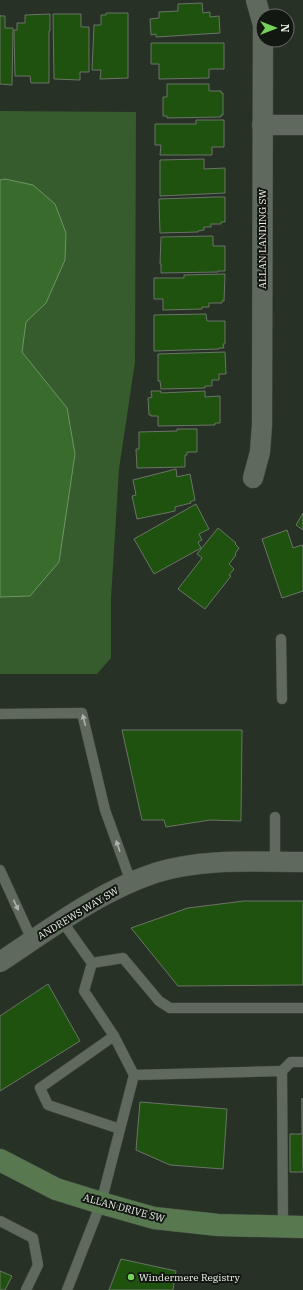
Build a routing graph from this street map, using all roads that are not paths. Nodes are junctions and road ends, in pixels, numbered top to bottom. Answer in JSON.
{"nodes":[{"id":1,"x":256,"y":0,"type":"edge"},
{"id":2,"x":262,"y":125,"type":"junction"},
{"id":3,"x":303,"y":125,"type":"edge"},
{"id":4,"x":253,"y":478,"type":"dead end"},
{"id":5,"x":281,"y":639,"type":"dead end"},
{"id":6,"x":282,"y":699,"type":"dead end"},
{"id":7,"x":0,"y":714,"type":"edge"},
{"id":8,"x":275,"y":817,"type":"dead end"},
{"id":9,"x":275,"y":862,"type":"junction"},
{"id":10,"x":303,"y":862,"type":"edge"},
{"id":11,"x":0,"y":870,"type":"edge"},
{"id":12,"x":131,"y":882,"type":"junction"},
{"id":13,"x":62,"y":921,"type":"junction"},
{"id":14,"x":32,"y":940,"type":"junction"},
{"id":15,"x":0,"y":961,"type":"edge"},
{"id":16,"x":92,"y":963,"type":"junction"},
{"id":17,"x":303,"y":1008,"type":"edge"},
{"id":18,"x":114,"y":1036,"type":"junction"},
{"id":19,"x":303,"y":1062,"type":"edge"},
{"id":20,"x":282,"y":1071,"type":"junction"},
{"id":21,"x":134,"y":1076,"type":"junction"},
{"id":22,"x":120,"y":1129,"type":"junction"},
{"id":23,"x":0,"y":1160,"type":"edge"},
{"id":24,"x":101,"y":1203,"type":"junction"},
{"id":25,"x":0,"y":1221,"type":"edge"},
{"id":26,"x":293,"y":1227,"type":"edge"},
{"id":27,"x":26,"y":1290,"type":"edge"},
{"id":28,"x":67,"y":1290,"type":"edge"}],
"edges":[{"from":1,"to":2,"type":"street","name":"ALLAN LANDING SW"},
{"from":2,"to":3,"type":"street"},
{"from":2,"to":4,"type":"street","name":"ALLAN LANDING SW"},
{"from":5,"to":6,"type":"lane"},
{"from":12,"to":7,"type":"lane","one_way":true},
{"from":8,"to":9,"type":"lane"},
{"from":9,"to":10,"type":"street","name":"ANDREWS WAY SW"},
{"from":9,"to":12,"type":"street","name":"ANDREWS WAY SW"},
{"from":11,"to":14,"type":"lane","one_way":true},
{"from":12,"to":13,"type":"street","name":"ANDREWS WAY SW"},
{"from":13,"to":14,"type":"street","name":"ANDREWS WAY SW"},
{"from":13,"to":16,"type":"lane"},
{"from":14,"to":15,"type":"street","name":"ANDREWS WAY SW"},
{"from":16,"to":17,"type":"lane"},
{"from":16,"to":18,"type":"lane"},
{"from":18,"to":21,"type":"lane"},
{"from":18,"to":22,"type":"lane"},
{"from":19,"to":20,"type":"lane"},
{"from":20,"to":21,"type":"lane"},
{"from":20,"to":26,"type":"lane"},
{"from":21,"to":22,"type":"lane"},
{"from":22,"to":24,"type":"lane"},
{"from":23,"to":24,"type":"street","name":"ALLAN DRIVE SW"},
{"from":24,"to":26,"type":"street","name":"ALLAN DRIVE SW"},
{"from":24,"to":28,"type":"lane"},
{"from":25,"to":27,"type":"lane"}]}
